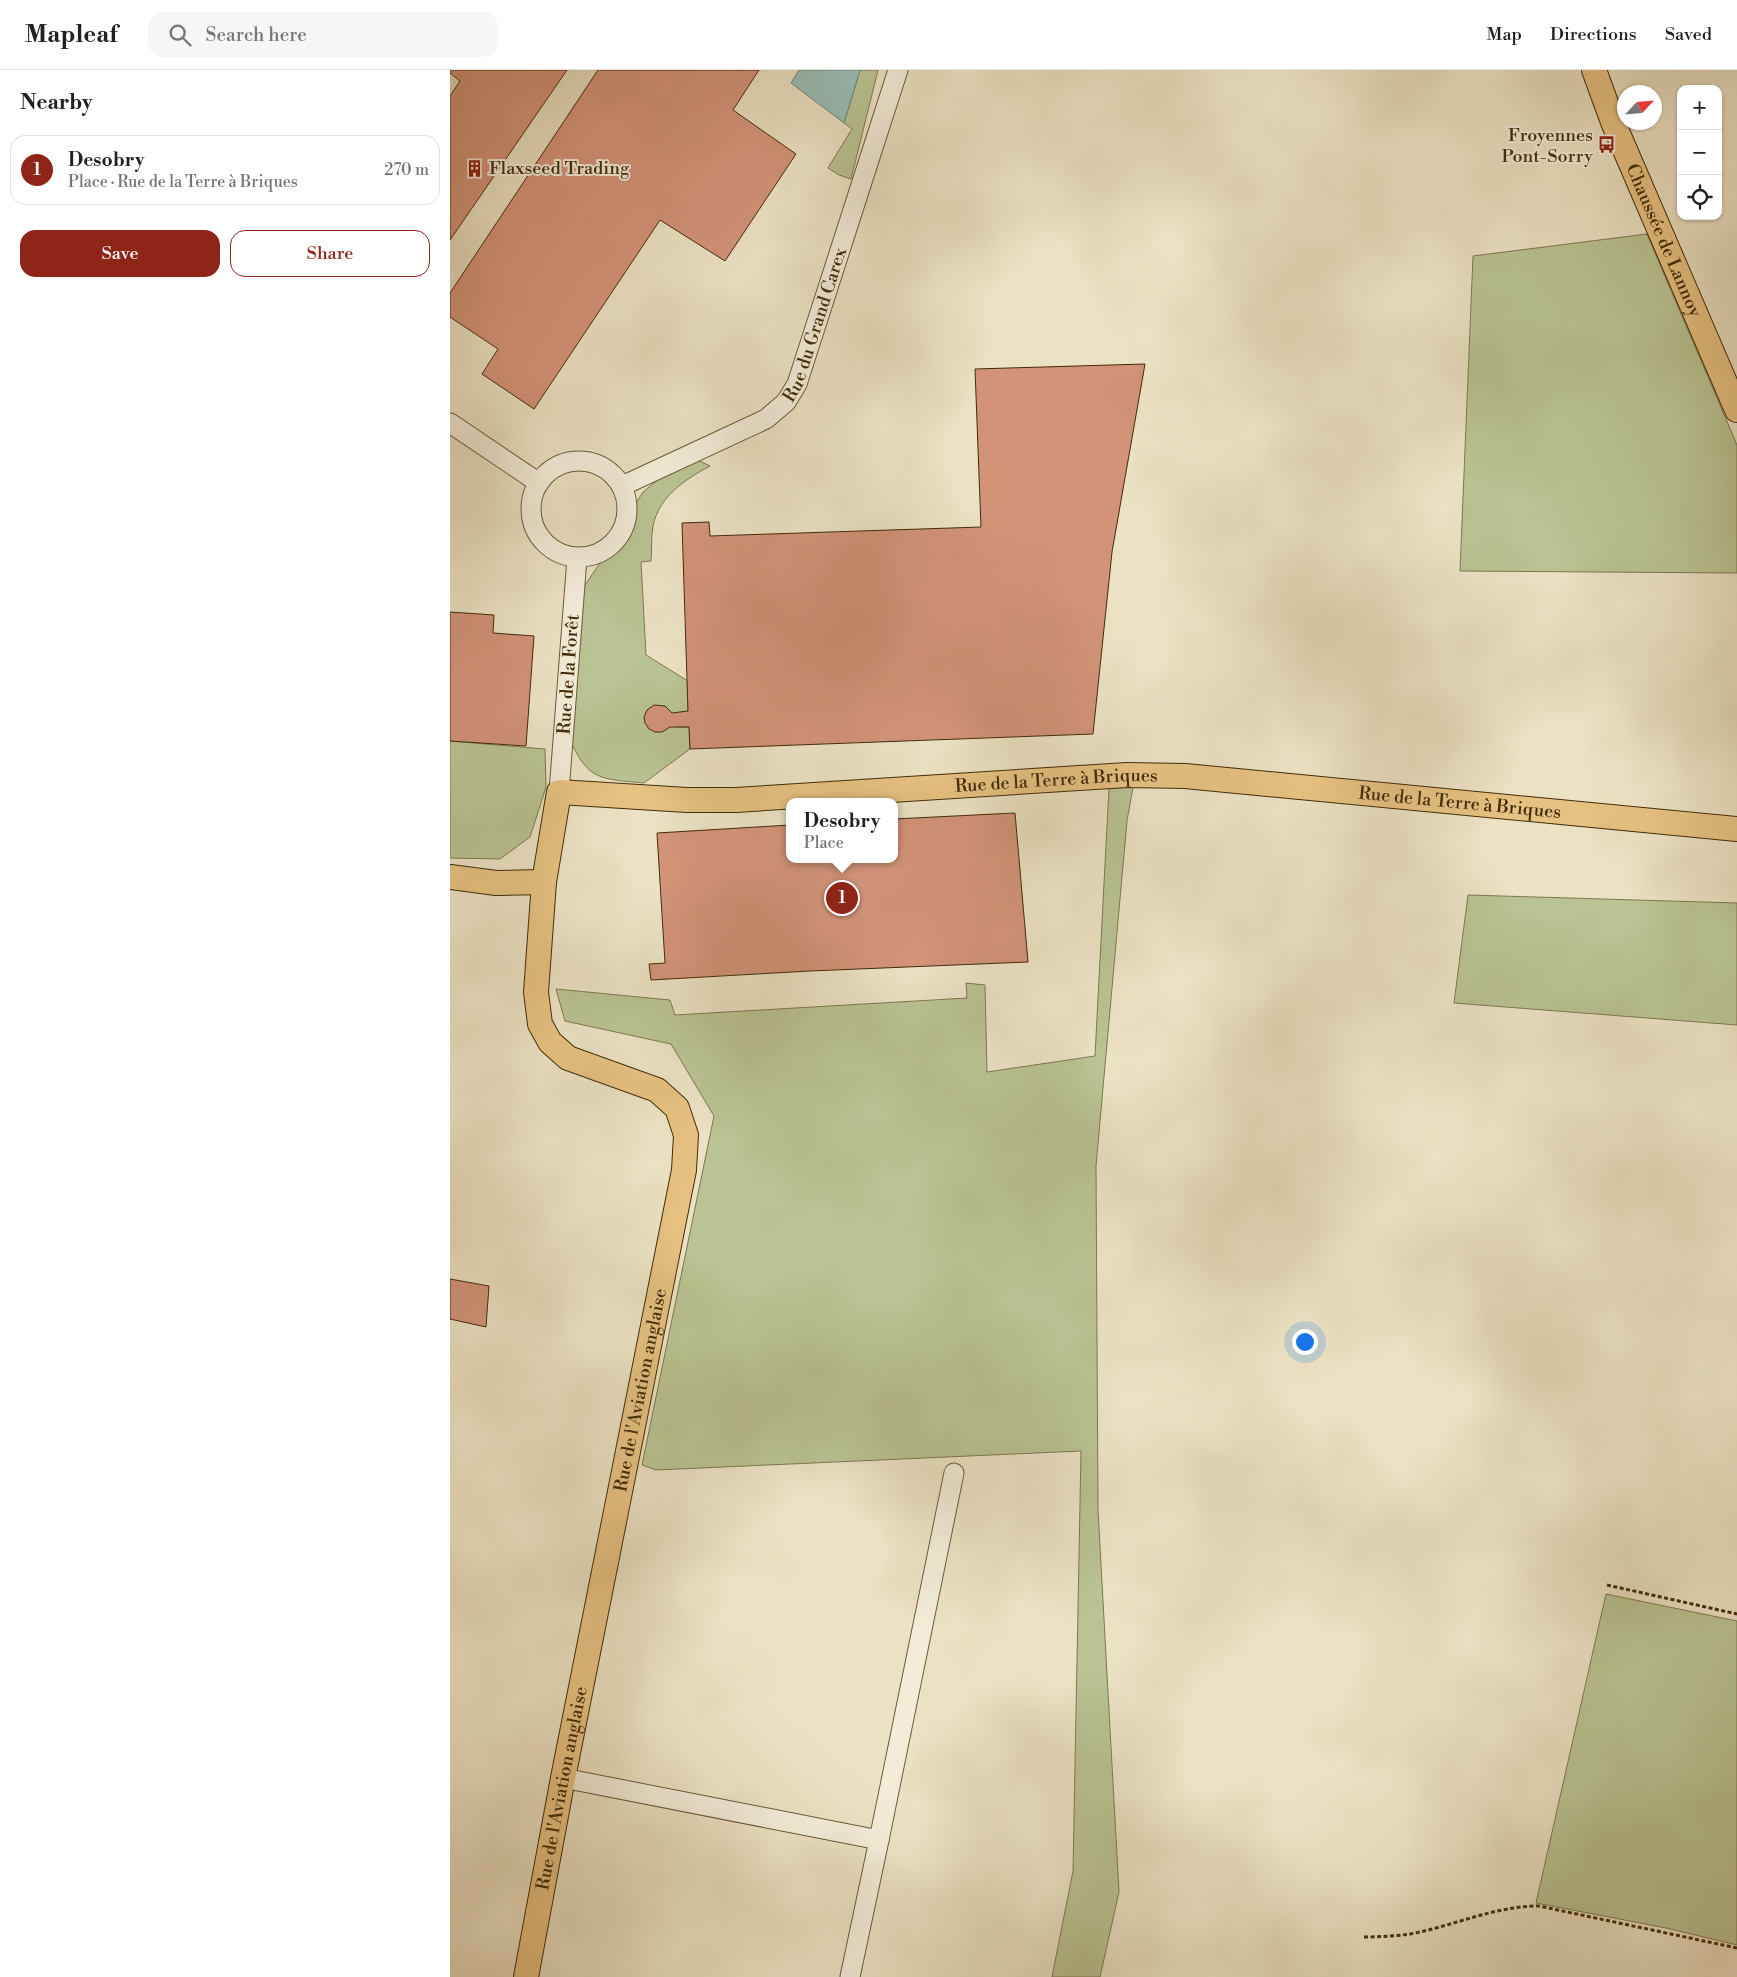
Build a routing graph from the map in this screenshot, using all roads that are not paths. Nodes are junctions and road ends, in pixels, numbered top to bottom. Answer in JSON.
{"nodes":[{"id":1,"x":898,"y":70,"type":"edge"},
{"id":2,"x":1594,"y":70,"type":"edge"},
{"id":3,"x":1737,"y":410,"type":"edge"},
{"id":4,"x":450,"y":423,"type":"edge"},
{"id":5,"x":539,"y":482,"type":"junction"},
{"id":6,"x":622,"y":486,"type":"junction"},
{"id":7,"x":577,"y":558,"type":"junction"},
{"id":8,"x":560,"y":792,"type":"junction"},
{"id":9,"x":1737,"y":829,"type":"edge"},
{"id":10,"x":450,"y":877,"type":"edge"},
{"id":11,"x":544,"y":882,"type":"junction"},
{"id":12,"x":954,"y":1473,"type":"dead end"},
{"id":13,"x":563,"y":1778,"type":"junction"},
{"id":14,"x":879,"y":1840,"type":"junction"},
{"id":15,"x":526,"y":1977,"type":"edge"},
{"id":16,"x":850,"y":1977,"type":"edge"}],
"edges":[{"from":1,"to":6,"type":"street","name":"Rue du Grand Carex"},
{"from":2,"to":3,"type":"main road","name":"Chaussée de Lannoy"},
{"from":4,"to":5,"type":"street"},
{"from":5,"to":6,"type":"street"},
{"from":5,"to":7,"type":"street"},
{"from":6,"to":7,"type":"street"},
{"from":7,"to":8,"type":"street","name":"Rue de la Forêt"},
{"from":8,"to":9,"type":"main road","name":"Rue de la Terre à Briques"},
{"from":8,"to":11,"type":"main road"},
{"from":10,"to":11,"type":"main road"},
{"from":11,"to":13,"type":"main road","name":"Rue de l'Aviation anglaise"},
{"from":12,"to":14,"type":"street"},
{"from":13,"to":14,"type":"street"},
{"from":13,"to":15,"type":"main road","name":"Rue de l'Aviation anglaise"},
{"from":14,"to":16,"type":"street"}]}
